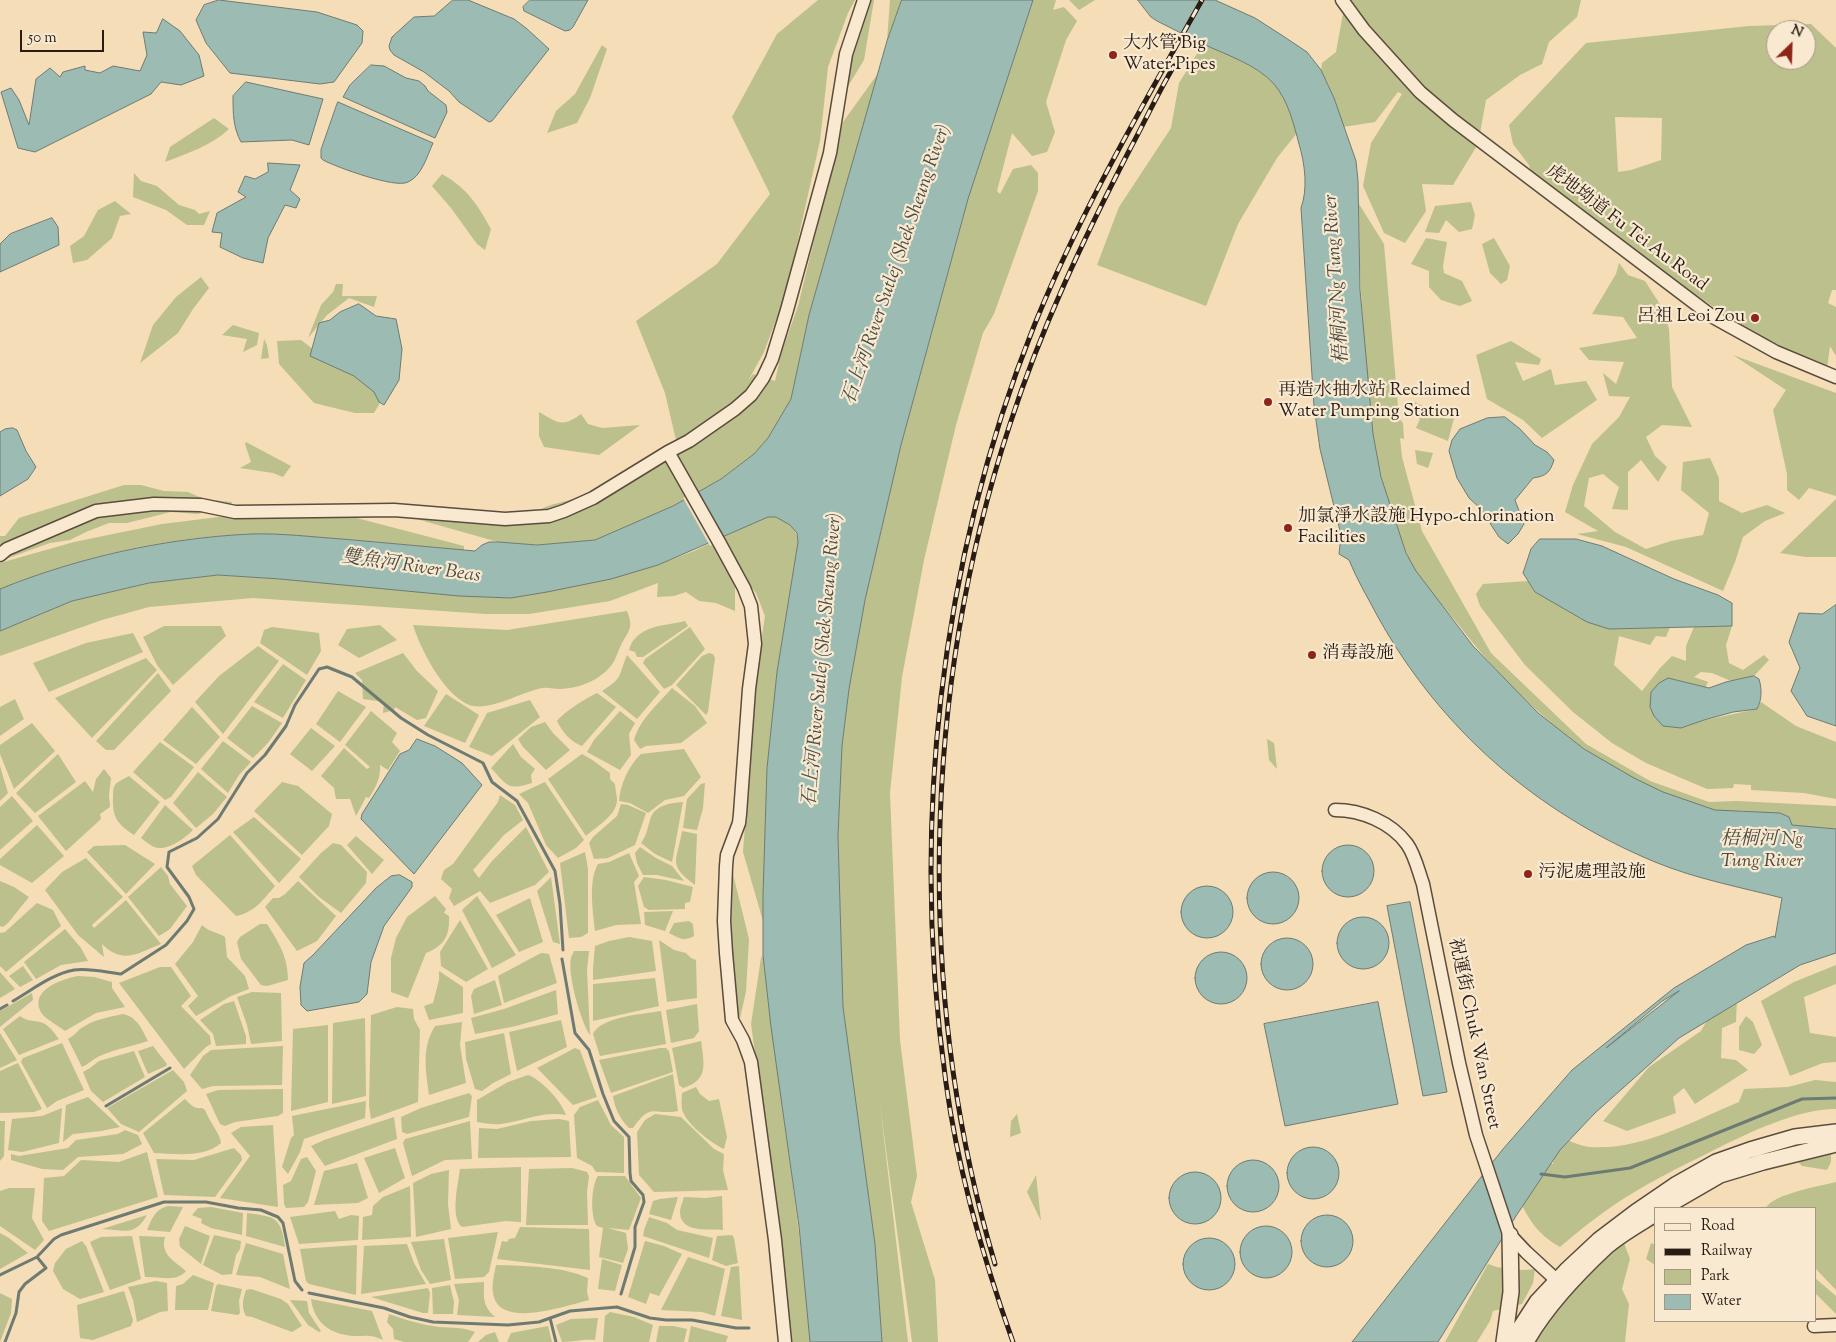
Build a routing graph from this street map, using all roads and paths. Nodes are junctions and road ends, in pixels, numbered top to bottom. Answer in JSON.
{"nodes":[{"id":1,"x":864,"y":0,"type":"edge"},
{"id":2,"x":1342,"y":0,"type":"edge"},
{"id":3,"x":1836,"y":376,"type":"edge"},
{"id":4,"x":670,"y":458,"type":"junction"},
{"id":5,"x":0,"y":555,"type":"edge"},
{"id":6,"x":1335,"y":810,"type":"dead end"},
{"id":7,"x":1836,"y":1132,"type":"edge"},
{"id":8,"x":1836,"y":1144,"type":"edge"},
{"id":9,"x":1665,"y":1207,"type":"edge"},
{"id":10,"x":1654,"y":1215,"type":"edge"},
{"id":11,"x":1510,"y":1236,"type":"junction"},
{"id":12,"x":1561,"y":1285,"type":"junction"},
{"id":13,"x":1836,"y":1325,"type":"edge"},
{"id":14,"x":1814,"y":1326,"type":"dead end"},
{"id":15,"x":785,"y":1342,"type":"edge"},
{"id":16,"x":1504,"y":1342,"type":"edge"},
{"id":17,"x":1511,"y":1342,"type":"edge"},
{"id":18,"x":1526,"y":1342,"type":"edge"}],
"edges":[{"from":1,"to":4,"type":"street"},
{"from":2,"to":3,"type":"street","name":"虎地坳道 Fu Tei Au Road"},
{"from":4,"to":5,"type":"street"},
{"from":4,"to":15,"type":"street"},
{"from":6,"to":11,"type":"street","name":"祝運街 Chuk Wan Street"},
{"from":7,"to":12,"type":"street"},
{"from":8,"to":9,"type":"street"},
{"from":10,"to":12,"type":"street"},
{"from":11,"to":12,"type":"street","name":"祝運街 Chuk Wan Street"},
{"from":11,"to":16,"type":"street"},
{"from":12,"to":17,"type":"street"},
{"from":12,"to":18,"type":"street"},
{"from":13,"to":14,"type":"street"}]}
